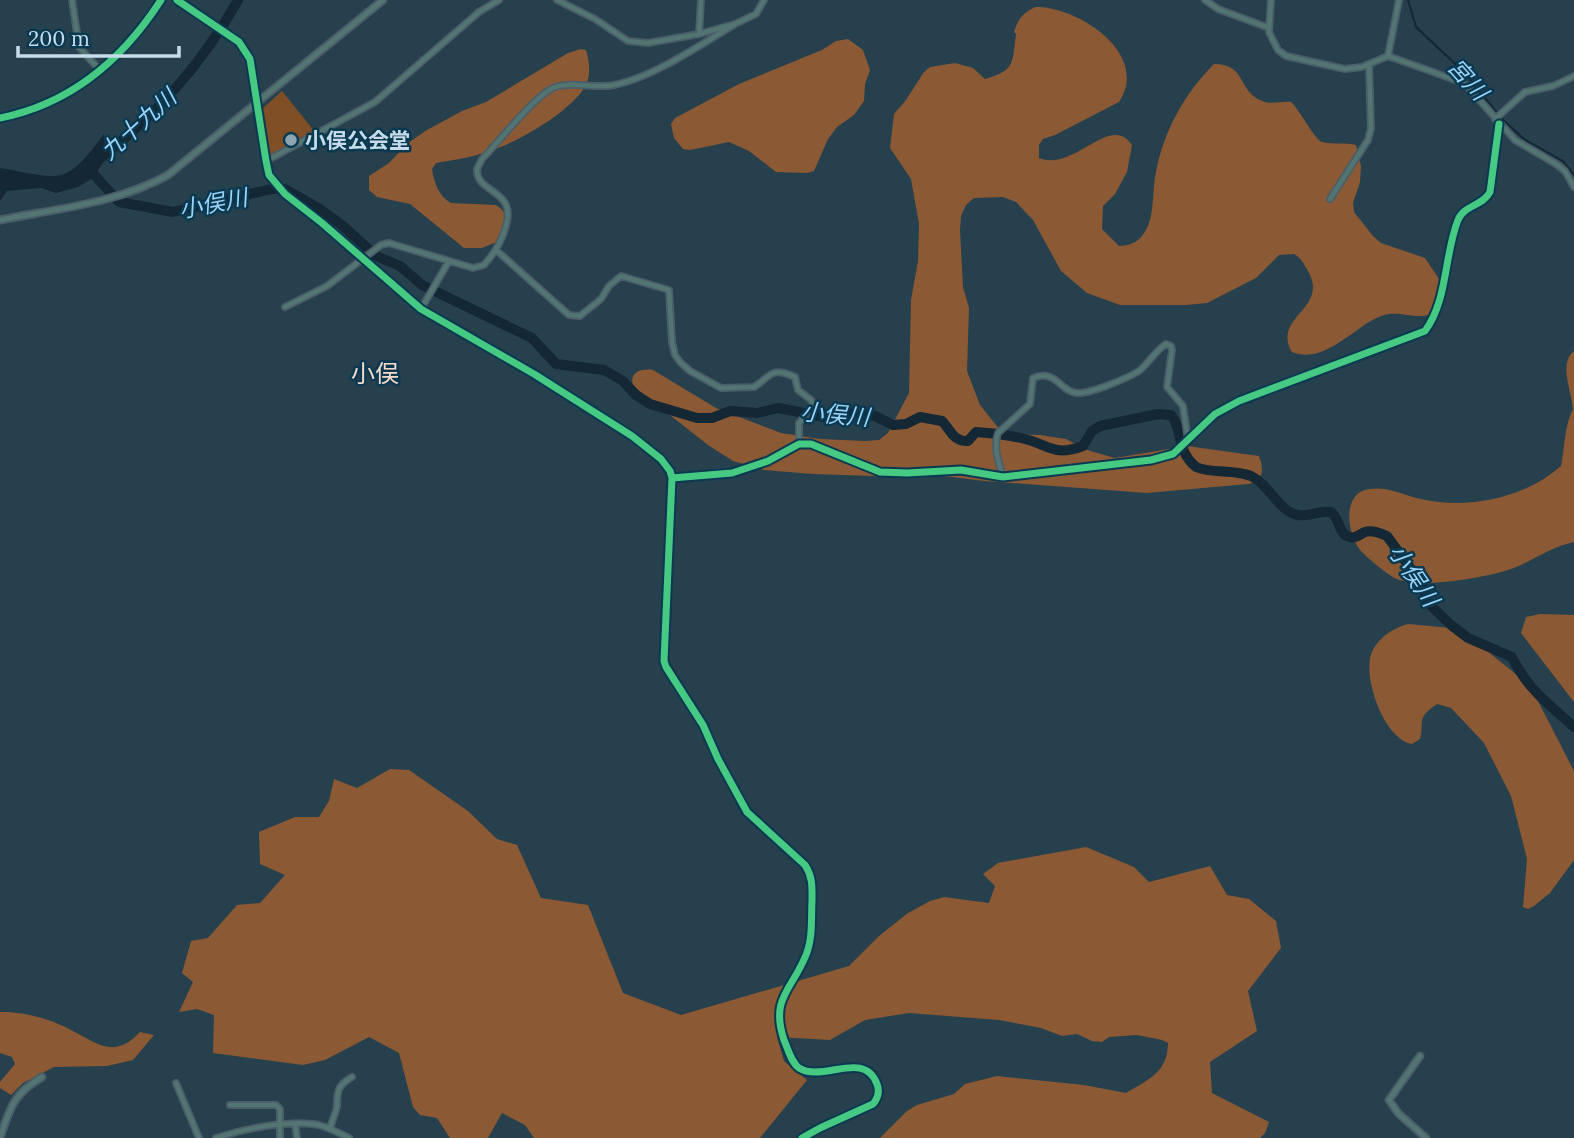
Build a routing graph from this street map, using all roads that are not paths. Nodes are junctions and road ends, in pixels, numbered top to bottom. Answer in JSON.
{"nodes":[{"id":1,"x":72,"y":0,"type":"edge"},
{"id":2,"x":177,"y":0,"type":"edge"},
{"id":3,"x":383,"y":0,"type":"edge"},
{"id":4,"x":499,"y":0,"type":"edge"},
{"id":5,"x":557,"y":0,"type":"edge"},
{"id":6,"x":701,"y":0,"type":"edge"},
{"id":7,"x":764,"y":0,"type":"edge"},
{"id":8,"x":1205,"y":0,"type":"edge"},
{"id":9,"x":1271,"y":0,"type":"edge"},
{"id":10,"x":1399,"y":0,"type":"edge"},
{"id":11,"x":735,"y":24,"type":"junction"},
{"id":12,"x":1269,"y":28,"type":"junction"},
{"id":13,"x":699,"y":34,"type":"junction"},
{"id":14,"x":1388,"y":56,"type":"junction"},
{"id":15,"x":1369,"y":64,"type":"junction"},
{"id":16,"x":97,"y":67,"type":"dead end"},
{"id":17,"x":1574,"y":76,"type":"edge"},
{"id":18,"x":257,"y":103,"type":"junction"},
{"id":19,"x":1497,"y":121,"type":"junction"},
{"id":20,"x":266,"y":161,"type":"junction"},
{"id":21,"x":1574,"y":187,"type":"edge"},
{"id":22,"x":1330,"y":199,"type":"dead end"},
{"id":23,"x":0,"y":220,"type":"edge"},
{"id":24,"x":496,"y":250,"type":"junction"},
{"id":25,"x":365,"y":259,"type":"junction"},
{"id":26,"x":449,"y":261,"type":"junction"},
{"id":27,"x":285,"y":307,"type":"dead end"},
{"id":28,"x":421,"y":309,"type":"junction"},
{"id":29,"x":1188,"y":440,"type":"junction"},
{"id":30,"x":799,"y":444,"type":"junction"},
{"id":31,"x":1003,"y":477,"type":"junction"},
{"id":32,"x":672,"y":478,"type":"junction"},
{"id":33,"x":1420,"y":1056,"type":"dead end"},
{"id":34,"x":42,"y":1077,"type":"dead end"},
{"id":35,"x":352,"y":1077,"type":"dead end"},
{"id":36,"x":176,"y":1083,"type":"dead end"},
{"id":37,"x":230,"y":1105,"type":"dead end"},
{"id":38,"x":295,"y":1124,"type":"junction"},
{"id":39,"x":280,"y":1126,"type":"junction"},
{"id":40,"x":330,"y":1128,"type":"junction"},
{"id":41,"x":0,"y":1138,"type":"edge"},
{"id":42,"x":199,"y":1138,"type":"edge"},
{"id":43,"x":216,"y":1138,"type":"edge"},
{"id":44,"x":280,"y":1138,"type":"edge"},
{"id":45,"x":297,"y":1138,"type":"edge"},
{"id":46,"x":349,"y":1138,"type":"edge"},
{"id":47,"x":802,"y":1138,"type":"edge"},
{"id":48,"x":1426,"y":1138,"type":"edge"}],
"edges":[{"from":1,"to":16,"type":"street"},
{"from":2,"to":18,"type":"street"},
{"from":3,"to":18,"type":"street"},
{"from":4,"to":20,"type":"street"},
{"from":5,"to":13,"type":"street"},
{"from":6,"to":13,"type":"street"},
{"from":7,"to":11,"type":"street"},
{"from":8,"to":12,"type":"street"},
{"from":9,"to":12,"type":"street"},
{"from":10,"to":14,"type":"street"},
{"from":11,"to":13,"type":"street"},
{"from":11,"to":24,"type":"street"},
{"from":12,"to":15,"type":"street"},
{"from":14,"to":15,"type":"street"},
{"from":14,"to":19,"type":"street"},
{"from":15,"to":22,"type":"street"},
{"from":17,"to":19,"type":"street"},
{"from":18,"to":20,"type":"street"},
{"from":18,"to":23,"type":"street"},
{"from":19,"to":21,"type":"street"},
{"from":19,"to":29,"type":"street"},
{"from":20,"to":25,"type":"street"},
{"from":24,"to":26,"type":"street"},
{"from":24,"to":30,"type":"street"},
{"from":25,"to":26,"type":"street"},
{"from":25,"to":27,"type":"street"},
{"from":25,"to":28,"type":"street"},
{"from":26,"to":28,"type":"street"},
{"from":28,"to":32,"type":"street"},
{"from":29,"to":31,"type":"street"},
{"from":29,"to":31,"type":"street"},
{"from":30,"to":31,"type":"street"},
{"from":30,"to":32,"type":"street"},
{"from":32,"to":47,"type":"street"},
{"from":33,"to":48,"type":"street"},
{"from":34,"to":41,"type":"street"},
{"from":35,"to":40,"type":"street"},
{"from":36,"to":42,"type":"street"},
{"from":37,"to":39,"type":"street"},
{"from":38,"to":39,"type":"street"},
{"from":38,"to":40,"type":"street"},
{"from":38,"to":45,"type":"street"},
{"from":39,"to":43,"type":"street"},
{"from":39,"to":44,"type":"street"},
{"from":40,"to":46,"type":"street"}]}
